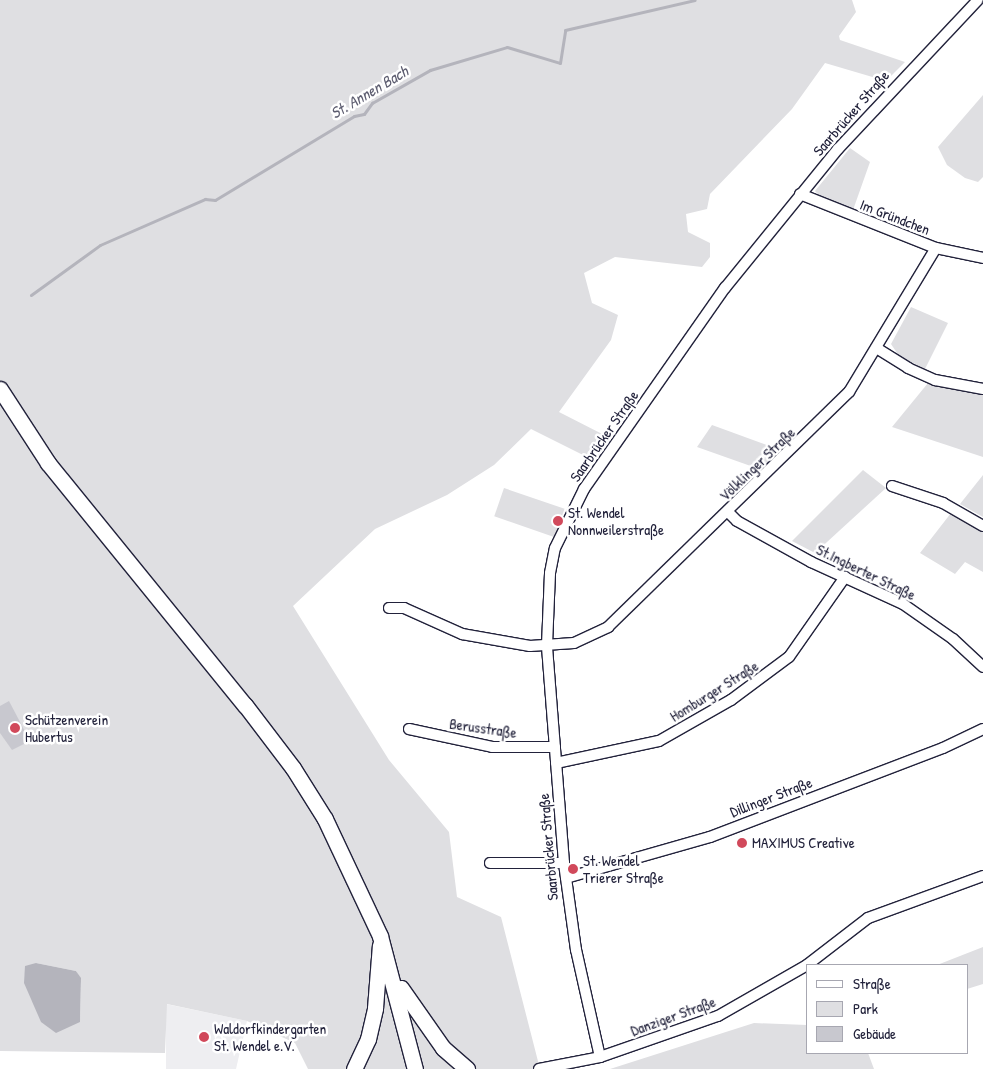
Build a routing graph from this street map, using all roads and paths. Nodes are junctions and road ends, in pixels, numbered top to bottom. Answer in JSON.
{"nodes":[{"id":1,"x":978,"y":0,"type":"edge"},
{"id":2,"x":800,"y":194,"type":"junction"},
{"id":3,"x":936,"y":248,"type":"junction"},
{"id":4,"x":983,"y":258,"type":"edge"},
{"id":5,"x":878,"y":349,"type":"junction"},
{"id":6,"x":0,"y":389,"type":"edge"},
{"id":7,"x":983,"y":389,"type":"edge"},
{"id":8,"x":892,"y":486,"type":"dead end"},
{"id":9,"x":729,"y":513,"type":"junction"},
{"id":10,"x":983,"y":526,"type":"edge"},
{"id":11,"x":845,"y":577,"type":"junction"},
{"id":12,"x":389,"y":608,"type":"dead end"},
{"id":13,"x":547,"y":645,"type":"junction"},
{"id":14,"x":983,"y":667,"type":"edge"},
{"id":15,"x":983,"y":728,"type":"edge"},
{"id":16,"x":409,"y":729,"type":"dead end"},
{"id":17,"x":554,"y":747,"type":"junction"},
{"id":18,"x":556,"y":763,"type":"junction"},
{"id":19,"x":490,"y":863,"type":"dead end"},
{"id":20,"x":564,"y":863,"type":"junction"},
{"id":21,"x":983,"y":876,"type":"edge"},
{"id":22,"x":566,"y":878,"type":"junction"},
{"id":23,"x":380,"y":936,"type":"junction"},
{"id":24,"x":808,"y":964,"type":"edge"},
{"id":25,"x":806,"y":966,"type":"edge"},
{"id":26,"x":394,"y":979,"type":"junction"},
{"id":27,"x":600,"y":1057,"type":"junction"},
{"id":28,"x":354,"y":1069,"type":"edge"},
{"id":29,"x":415,"y":1069,"type":"edge"},
{"id":30,"x":466,"y":1069,"type":"edge"},
{"id":31,"x":539,"y":1069,"type":"edge"}],
"edges":[{"from":1,"to":2,"type":"street","name":"Saarbrücker Straße"},
{"from":2,"to":3,"type":"street","name":"Im Gründchen"},
{"from":2,"to":13,"type":"street","name":"Saarbrücker Straße"},
{"from":3,"to":4,"type":"street","name":"Im Gründchen"},
{"from":3,"to":5,"type":"street","name":"Völklinger Straße"},
{"from":5,"to":7,"type":"street"},
{"from":5,"to":9,"type":"street","name":"Völklinger Straße"},
{"from":6,"to":23,"type":"highway"},
{"from":8,"to":10,"type":"street"},
{"from":9,"to":11,"type":"street","name":"St.Ingberter Straße"},
{"from":9,"to":13,"type":"street","name":"Völklinger Straße"},
{"from":11,"to":14,"type":"street","name":"St.Ingberter Straße"},
{"from":11,"to":18,"type":"street","name":"Homburger Straße"},
{"from":12,"to":13,"type":"street","name":"Völklinger Straße"},
{"from":13,"to":17,"type":"street","name":"Saarbrücker Straße"},
{"from":15,"to":22,"type":"street","name":"Dillinger Straße"},
{"from":16,"to":17,"type":"street","name":"Berusstraße"},
{"from":17,"to":18,"type":"street","name":"Saarbrücker Straße"},
{"from":18,"to":20,"type":"street","name":"Saarbrücker Straße"},
{"from":19,"to":20,"type":"street"},
{"from":20,"to":22,"type":"street","name":"Saarbrücker Straße"},
{"from":21,"to":24,"type":"street","name":"Danziger Straße"},
{"from":22,"to":27,"type":"street","name":"Saarbrücker Straße"},
{"from":23,"to":26,"type":"highway"},
{"from":23,"to":28,"type":"highway"},
{"from":25,"to":27,"type":"street","name":"Danziger Straße"},
{"from":26,"to":29,"type":"highway"},
{"from":26,"to":30,"type":"highway"},
{"from":27,"to":31,"type":"street","name":"Danziger Straße"}]}
